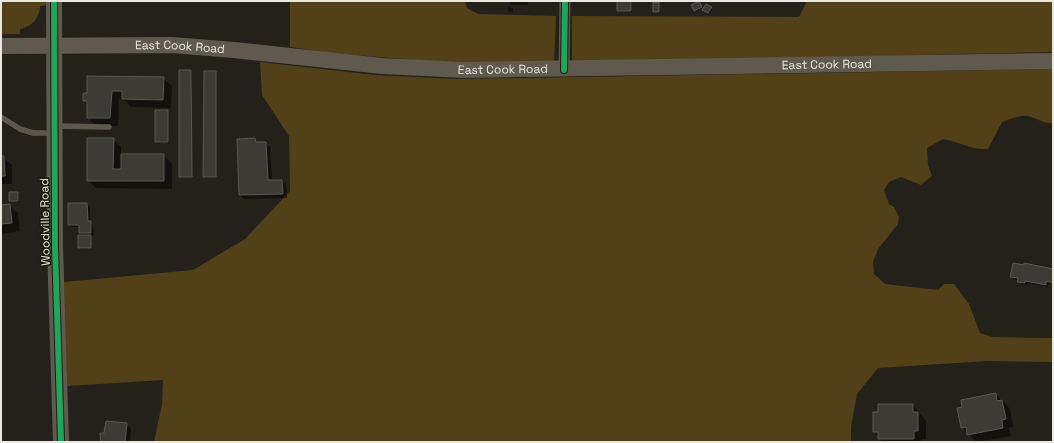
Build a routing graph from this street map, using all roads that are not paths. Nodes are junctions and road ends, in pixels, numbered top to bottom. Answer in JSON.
{"nodes":[{"id":1,"x":54,"y":1,"type":"edge"},
{"id":2,"x":565,"y":1,"type":"edge"},
{"id":3,"x":54,"y":44,"type":"junction"},
{"id":4,"x":1,"y":46,"type":"edge"},
{"id":5,"x":1053,"y":61,"type":"edge"},
{"id":6,"x":564,"y":70,"type":"junction"},
{"id":7,"x":1,"y":116,"type":"edge"},
{"id":8,"x":109,"y":127,"type":"dead end"},
{"id":9,"x":55,"y":130,"type":"junction"},
{"id":10,"x":61,"y":442,"type":"edge"}],
"edges":[{"from":1,"to":3,"type":"main road","name":"Woodville Road"},
{"from":2,"to":6,"type":"street"},
{"from":3,"to":4,"type":"main road","name":"East Cook Road"},
{"from":3,"to":6,"type":"main road","name":"East Cook Road"},
{"from":3,"to":9,"type":"main road","name":"Woodville Road"},
{"from":5,"to":6,"type":"main road","name":"East Cook Road"},
{"from":7,"to":9,"type":"lane"},
{"from":8,"to":9,"type":"lane"},
{"from":9,"to":10,"type":"main road","name":"Woodville Road"}]}
